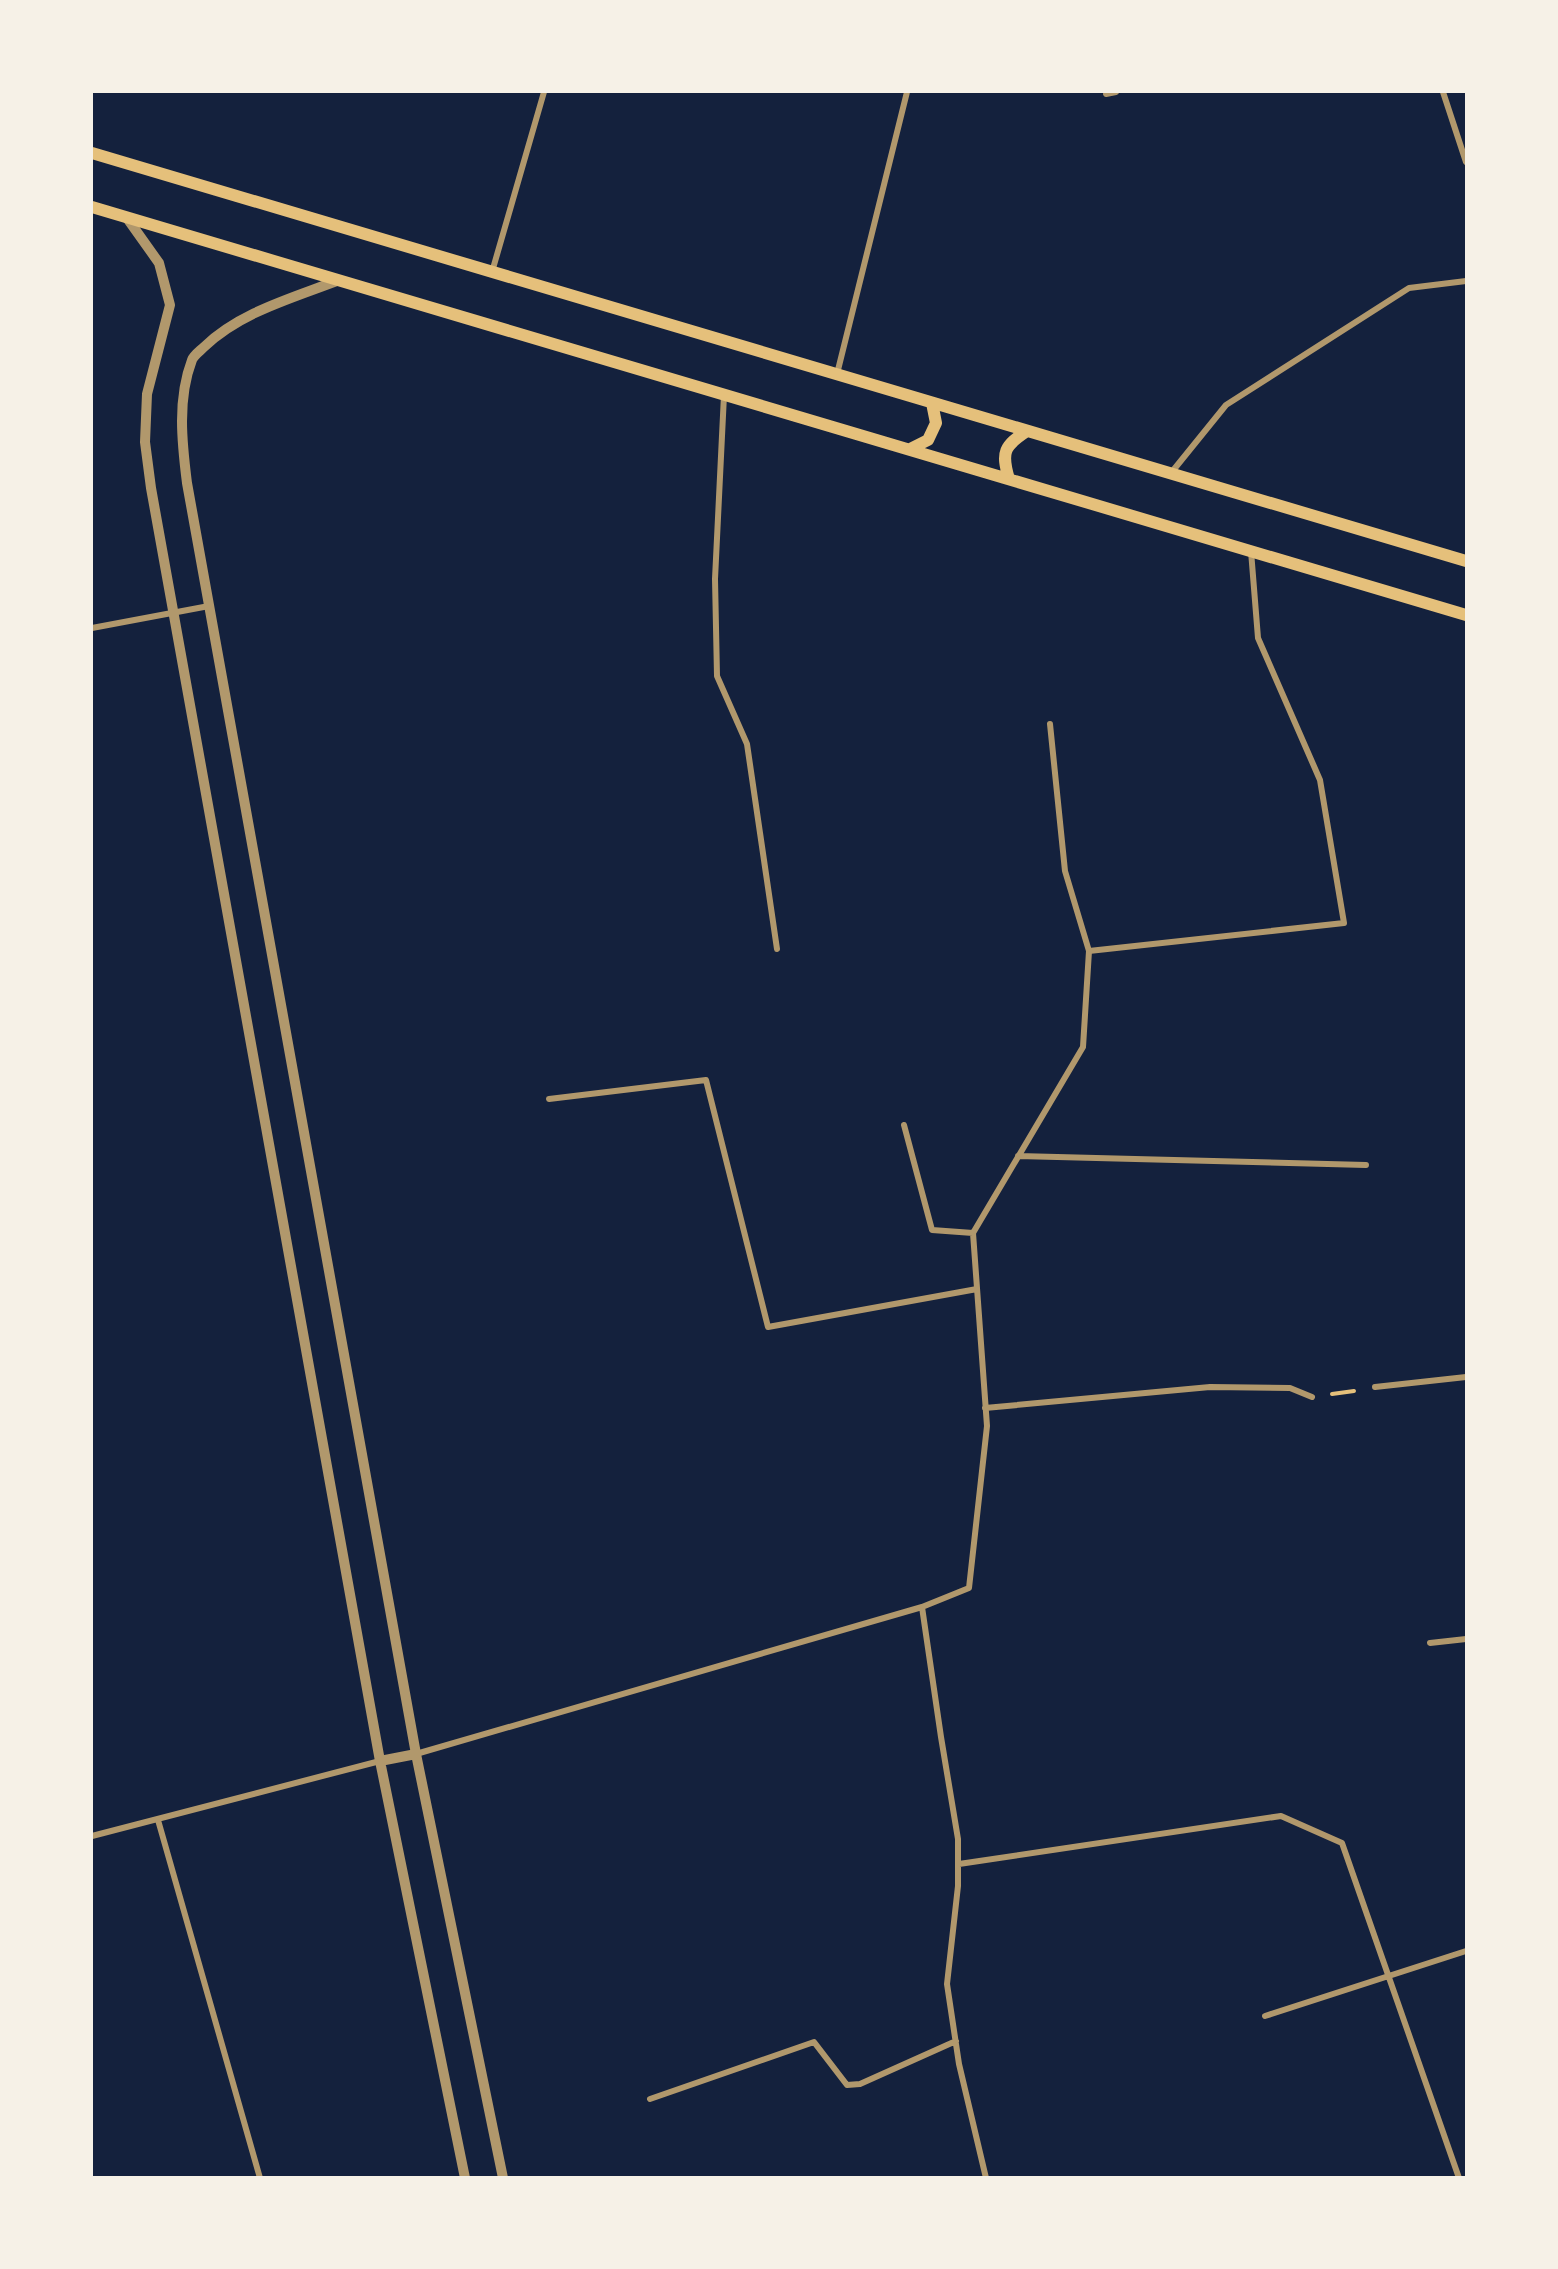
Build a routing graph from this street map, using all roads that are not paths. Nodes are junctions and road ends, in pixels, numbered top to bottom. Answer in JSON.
{"nodes":[{"id":1,"x":544,"y":92,"type":"edge"},
{"id":2,"x":907,"y":92,"type":"edge"},
{"id":3,"x":1116,"y":92,"type":"edge"},
{"id":4,"x":1443,"y":92,"type":"edge"},
{"id":5,"x":1106,"y":94,"type":"dead end"},
{"id":6,"x":92,"y":153,"type":"edge"},
{"id":7,"x":1467,"y":162,"type":"edge"},
{"id":8,"x":92,"y":207,"type":"edge"},
{"id":9,"x":128,"y":218,"type":"junction"},
{"id":10,"x":492,"y":272,"type":"junction"},
{"id":11,"x":339,"y":280,"type":"junction"},
{"id":12,"x":1467,"y":281,"type":"edge"},
{"id":13,"x":837,"y":374,"type":"junction"},
{"id":14,"x":724,"y":395,"type":"junction"},
{"id":15,"x":932,"y":403,"type":"junction"},
{"id":16,"x":1028,"y":431,"type":"junction"},
{"id":17,"x":910,"y":449,"type":"junction"},
{"id":18,"x":1171,"y":473,"type":"junction"},
{"id":19,"x":1009,"y":479,"type":"junction"},
{"id":20,"x":1251,"y":551,"type":"junction"},
{"id":21,"x":1467,"y":561,"type":"edge"},
{"id":22,"x":209,"y":606,"type":"junction"},
{"id":23,"x":172,"y":612,"type":"junction"},
{"id":24,"x":1467,"y":615,"type":"edge"},
{"id":25,"x":92,"y":628,"type":"edge"},
{"id":26,"x":1050,"y":724,"type":"dead end"},
{"id":27,"x":777,"y":949,"type":"dead end"},
{"id":28,"x":1089,"y":951,"type":"junction"},
{"id":29,"x":549,"y":1099,"type":"dead end"},
{"id":30,"x":904,"y":1125,"type":"dead end"},
{"id":31,"x":1018,"y":1156,"type":"junction"},
{"id":32,"x":1366,"y":1165,"type":"dead end"},
{"id":33,"x":973,"y":1233,"type":"junction"},
{"id":34,"x":977,"y":1289,"type":"junction"},
{"id":35,"x":1467,"y":1377,"type":"edge"},
{"id":36,"x":1376,"y":1387,"type":"road end"},
{"id":37,"x":1312,"y":1397,"type":"road end"},
{"id":38,"x":985,"y":1408,"type":"junction"},
{"id":39,"x":922,"y":1607,"type":"junction"},
{"id":40,"x":1467,"y":1639,"type":"edge"},
{"id":41,"x":1430,"y":1643,"type":"dead end"},
{"id":42,"x":416,"y":1754,"type":"junction"},
{"id":43,"x":380,"y":1761,"type":"junction"},
{"id":44,"x":158,"y":1820,"type":"junction"},
{"id":45,"x":92,"y":1836,"type":"edge"},
{"id":46,"x":959,"y":1864,"type":"junction"},
{"id":47,"x":1467,"y":1951,"type":"edge"},
{"id":48,"x":1389,"y":1976,"type":"junction"},
{"id":49,"x":1265,"y":2016,"type":"dead end"},
{"id":50,"x":956,"y":2041,"type":"junction"},
{"id":51,"x":650,"y":2099,"type":"dead end"},
{"id":52,"x":260,"y":2178,"type":"edge"},
{"id":53,"x":465,"y":2178,"type":"edge"},
{"id":54,"x":503,"y":2178,"type":"edge"},
{"id":55,"x":986,"y":2178,"type":"edge"},
{"id":56,"x":1459,"y":2178,"type":"edge"}],
"edges":[{"from":1,"to":10,"type":"street"},
{"from":2,"to":13,"type":"street"},
{"from":3,"to":5,"type":"street"},
{"from":4,"to":7,"type":"street"},
{"from":6,"to":10,"type":"main road"},
{"from":8,"to":9,"type":"main road"},
{"from":9,"to":11,"type":"main road"},
{"from":9,"to":23,"type":"street"},
{"from":10,"to":13,"type":"main road"},
{"from":11,"to":14,"type":"main road"},
{"from":11,"to":22,"type":"street"},
{"from":12,"to":18,"type":"street"},
{"from":13,"to":15,"type":"main road"},
{"from":14,"to":17,"type":"main road"},
{"from":14,"to":27,"type":"street"},
{"from":15,"to":16,"type":"main road"},
{"from":15,"to":17,"type":"main road"},
{"from":16,"to":18,"type":"main road"},
{"from":16,"to":19,"type":"main road"},
{"from":17,"to":19,"type":"main road"},
{"from":18,"to":21,"type":"main road"},
{"from":19,"to":20,"type":"main road"},
{"from":20,"to":24,"type":"main road"},
{"from":20,"to":28,"type":"street"},
{"from":22,"to":23,"type":"street"},
{"from":22,"to":42,"type":"street"},
{"from":23,"to":25,"type":"street"},
{"from":23,"to":43,"type":"street"},
{"from":26,"to":28,"type":"street"},
{"from":28,"to":31,"type":"street"},
{"from":29,"to":34,"type":"street"},
{"from":30,"to":33,"type":"street"},
{"from":31,"to":32,"type":"street"},
{"from":31,"to":33,"type":"street"},
{"from":33,"to":34,"type":"street"},
{"from":34,"to":38,"type":"street"},
{"from":35,"to":36,"type":"street"},
{"from":37,"to":38,"type":"street"},
{"from":38,"to":39,"type":"street"},
{"from":39,"to":42,"type":"street"},
{"from":39,"to":46,"type":"street"},
{"from":40,"to":41,"type":"street"},
{"from":42,"to":43,"type":"street"},
{"from":42,"to":54,"type":"street"},
{"from":43,"to":44,"type":"street"},
{"from":43,"to":53,"type":"street"},
{"from":44,"to":45,"type":"street"},
{"from":44,"to":52,"type":"street"},
{"from":46,"to":48,"type":"street"},
{"from":46,"to":50,"type":"street"},
{"from":47,"to":48,"type":"street"},
{"from":48,"to":49,"type":"street"},
{"from":48,"to":56,"type":"street"},
{"from":50,"to":51,"type":"street"},
{"from":50,"to":55,"type":"street"}]}
